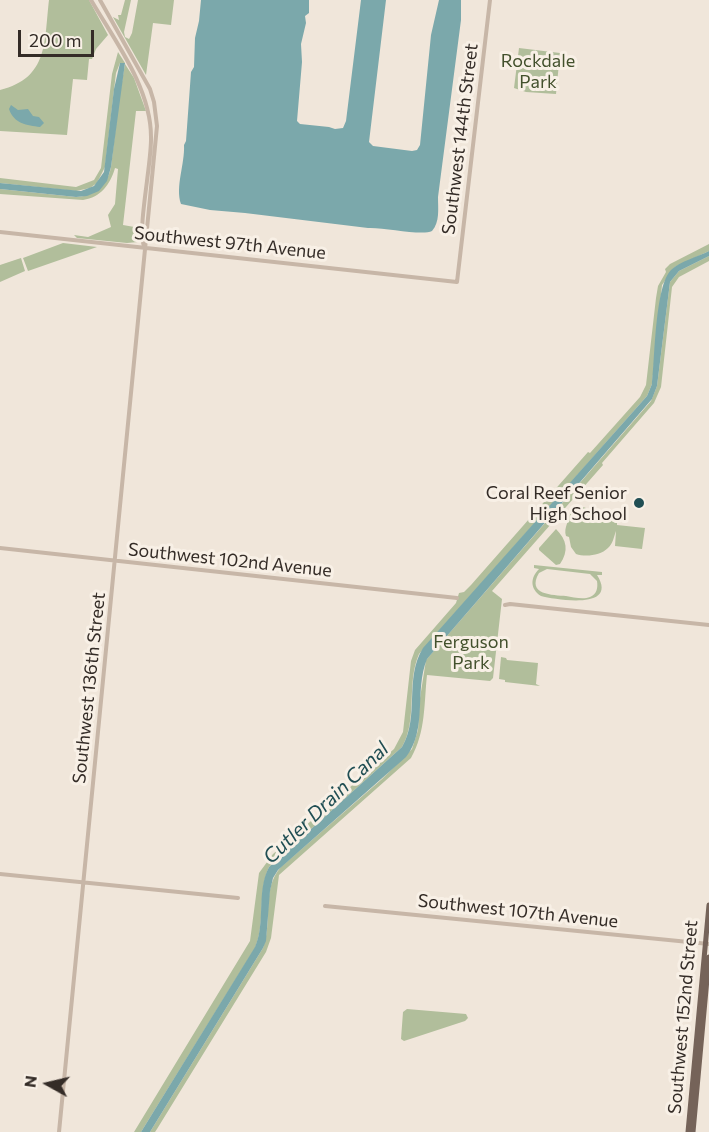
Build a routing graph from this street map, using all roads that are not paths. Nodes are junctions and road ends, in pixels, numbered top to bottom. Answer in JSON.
{"nodes":[{"id":1,"x":91,"y":0,"type":"edge"},
{"id":2,"x":100,"y":0,"type":"edge"},
{"id":3,"x":490,"y":0,"type":"edge"},
{"id":4,"x":0,"y":231,"type":"edge"},
{"id":5,"x":144,"y":247,"type":"junction"},
{"id":6,"x":457,"y":282,"type":"joint"},
{"id":7,"x":0,"y":548,"type":"edge"},
{"id":8,"x":116,"y":561,"type":"junction"},
{"id":9,"x":456,"y":598,"type":"dead end"},
{"id":10,"x":506,"y":605,"type":"dead end"},
{"id":11,"x":709,"y":625,"type":"edge"},
{"id":12,"x":0,"y":874,"type":"edge"},
{"id":13,"x":83,"y":883,"type":"junction"},
{"id":14,"x":238,"y":898,"type":"dead end"},
{"id":15,"x":709,"y":905,"type":"edge"},
{"id":16,"x":325,"y":906,"type":"dead end"},
{"id":17,"x":707,"y":943,"type":"edge"},
{"id":18,"x":709,"y":957,"type":"edge"},
{"id":19,"x":59,"y":1132,"type":"edge"},
{"id":20,"x":688,"y":1132,"type":"edge"},
{"id":21,"x":693,"y":1132,"type":"edge"}],
"edges":[{"from":1,"to":5,"type":"street","name":"Southwest 136th Street"},
{"from":2,"to":5,"type":"street","name":"Southwest 136th Street"},
{"from":3,"to":6,"type":"street","name":"Southwest 144th Street"},
{"from":4,"to":5,"type":"street","name":"Southwest 97th Avenue"},
{"from":5,"to":6,"type":"street","name":"Southwest 97th Avenue"},
{"from":5,"to":8,"type":"street","name":"Southwest 136th Street"},
{"from":7,"to":8,"type":"street","name":"Southwest 102nd Avenue"},
{"from":8,"to":9,"type":"street","name":"Southwest 102nd Avenue"},
{"from":8,"to":13,"type":"street","name":"Southwest 136th Street"},
{"from":10,"to":11,"type":"street"},
{"from":12,"to":13,"type":"street"},
{"from":13,"to":14,"type":"street"},
{"from":13,"to":19,"type":"street","name":"Southwest 136th Street"},
{"from":15,"to":17,"type":"main road","name":"Southwest 152nd Street"},
{"from":16,"to":17,"type":"street","name":"Southwest 107th Avenue"},
{"from":17,"to":20,"type":"main road","name":"Southwest 152nd Street"},
{"from":18,"to":21,"type":"main road","name":"Southwest 152nd Street"}]}
